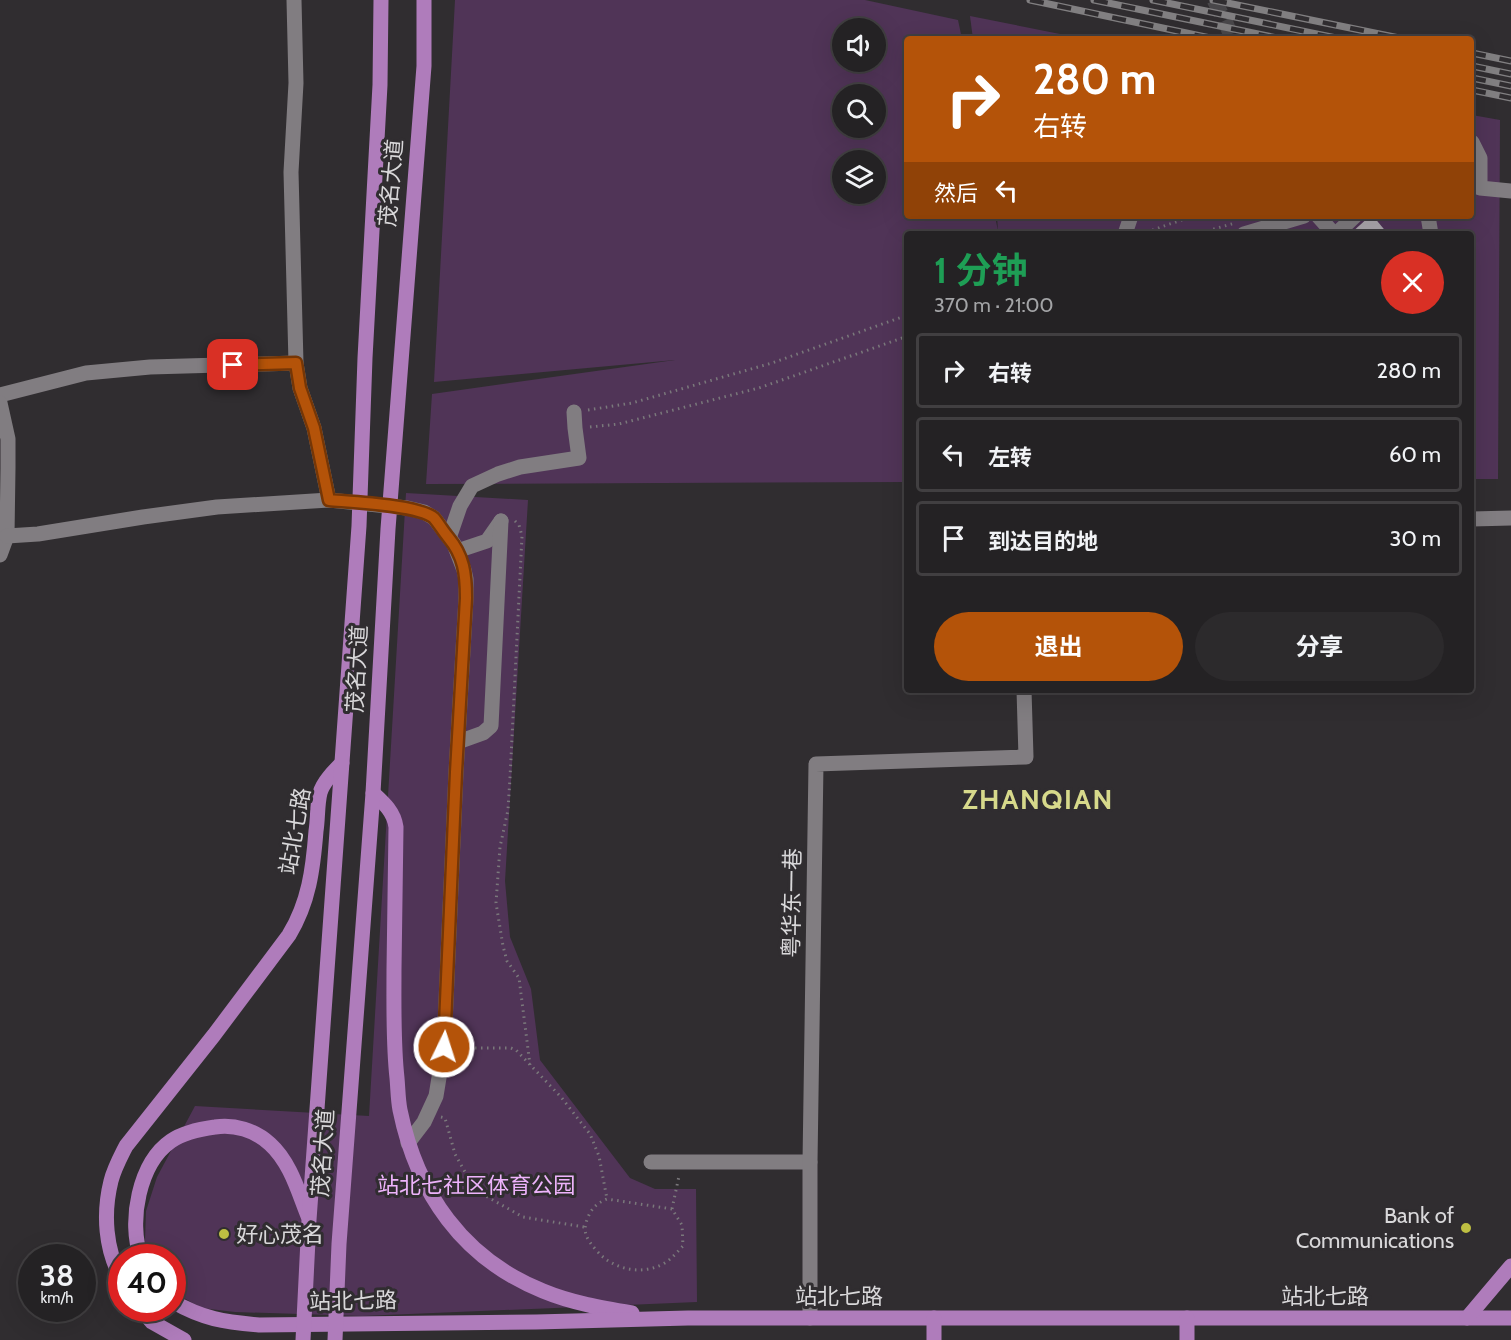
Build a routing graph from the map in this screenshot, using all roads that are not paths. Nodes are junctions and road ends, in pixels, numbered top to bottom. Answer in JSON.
{"nodes":[{"id":1,"x":294,"y":0,"type":"edge"},
{"id":2,"x":381,"y":0,"type":"edge"},
{"id":3,"x":424,"y":0,"type":"edge"},
{"id":4,"x":1474,"y":146,"type":"edge"},
{"id":5,"x":1476,"y":188,"type":"edge"},
{"id":6,"x":1511,"y":191,"type":"edge"},
{"id":7,"x":1288,"y":219,"type":"edge"},
{"id":8,"x":1321,"y":219,"type":"edge"},
{"id":9,"x":1352,"y":219,"type":"edge"},
{"id":10,"x":1240,"y":228,"type":"edge"},
{"id":11,"x":1332,"y":231,"type":"edge"},
{"id":12,"x":1338,"y":231,"type":"edge"},
{"id":13,"x":296,"y":363,"type":"junction"},
{"id":14,"x":0,"y":395,"type":"edge"},
{"id":15,"x":0,"y":403,"type":"edge"},
{"id":16,"x":574,"y":412,"type":"road end"},
{"id":17,"x":329,"y":500,"type":"junction"},
{"id":18,"x":1511,"y":518,"type":"edge"},
{"id":19,"x":1474,"y":519,"type":"edge"},
{"id":20,"x":7,"y":536,"type":"junction"},
{"id":21,"x":448,"y":538,"type":"junction"},
{"id":22,"x":458,"y":551,"type":"junction"},
{"id":23,"x":0,"y":555,"type":"edge"},
{"id":24,"x":1024,"y":693,"type":"edge"},
{"id":25,"x":458,"y":742,"type":"junction"},
{"id":26,"x":342,"y":763,"type":"junction"},
{"id":27,"x":373,"y":793,"type":"junction"},
{"id":28,"x":408,"y":1143,"type":"junction"},
{"id":29,"x":651,"y":1162,"type":"dead end"},
{"id":30,"x":810,"y":1162,"type":"junction"},
{"id":31,"x":309,"y":1220,"type":"junction"},
{"id":32,"x":109,"y":1244,"type":"edge"},
{"id":33,"x":138,"y":1244,"type":"edge"},
{"id":34,"x":1511,"y":1266,"type":"edge"},
{"id":35,"x":186,"y":1309,"type":"edge"},
{"id":36,"x":688,"y":1318,"type":"junction"},
{"id":37,"x":810,"y":1318,"type":"junction"},
{"id":38,"x":934,"y":1318,"type":"junction"},
{"id":39,"x":1187,"y":1318,"type":"junction"},
{"id":40,"x":1467,"y":1318,"type":"junction"},
{"id":41,"x":1511,"y":1318,"type":"edge"},
{"id":42,"x":152,"y":1322,"type":"edge"},
{"id":43,"x":184,"y":1340,"type":"edge"},
{"id":44,"x":303,"y":1340,"type":"edge"},
{"id":45,"x":335,"y":1340,"type":"edge"},
{"id":46,"x":934,"y":1340,"type":"edge"},
{"id":47,"x":1187,"y":1340,"type":"edge"}],
"edges":[{"from":1,"to":13,"type":"street"},
{"from":2,"to":26,"type":"main road","name":"茂名大道"},
{"from":3,"to":27,"type":"main road","name":"茂名大道"},
{"from":4,"to":5,"type":"street"},
{"from":5,"to":6,"type":"street"},
{"from":7,"to":10,"type":"street"},
{"from":8,"to":11,"type":"street"},
{"from":9,"to":12,"type":"street"},
{"from":13,"to":14,"type":"street"},
{"from":13,"to":17,"type":"street"},
{"from":15,"to":20,"type":"street"},
{"from":16,"to":21,"type":"street"},
{"from":17,"to":20,"type":"street"},
{"from":17,"to":21,"type":"street"},
{"from":18,"to":19,"type":"street"},
{"from":20,"to":23,"type":"street"},
{"from":21,"to":22,"type":"street"},
{"from":22,"to":25,"type":"street"},
{"from":22,"to":25,"type":"street"},
{"from":24,"to":30,"type":"street","name":"粤华东一巷"},
{"from":25,"to":28,"type":"street"},
{"from":26,"to":31,"type":"main road","name":"茂名大道"},
{"from":26,"to":32,"type":"main road","name":"站北七路"},
{"from":27,"to":28,"type":"main road"},
{"from":27,"to":45,"type":"main road","name":"茂名大道"},
{"from":28,"to":36,"type":"main road"},
{"from":29,"to":30,"type":"street"},
{"from":30,"to":37,"type":"street","name":"粤华东一巷"},
{"from":31,"to":33,"type":"main road"},
{"from":31,"to":44,"type":"main road","name":"茂名大道"},
{"from":34,"to":40,"type":"main road"},
{"from":35,"to":36,"type":"main road","name":"站北七路"},
{"from":36,"to":37,"type":"main road","name":"站北七路"},
{"from":37,"to":38,"type":"main road","name":"站北七路"},
{"from":38,"to":39,"type":"main road","name":"站北七路"},
{"from":38,"to":46,"type":"main road"},
{"from":39,"to":40,"type":"main road","name":"站北七路"},
{"from":39,"to":47,"type":"main road"},
{"from":40,"to":41,"type":"main road","name":"站北七路"},
{"from":42,"to":43,"type":"main road"}]}
